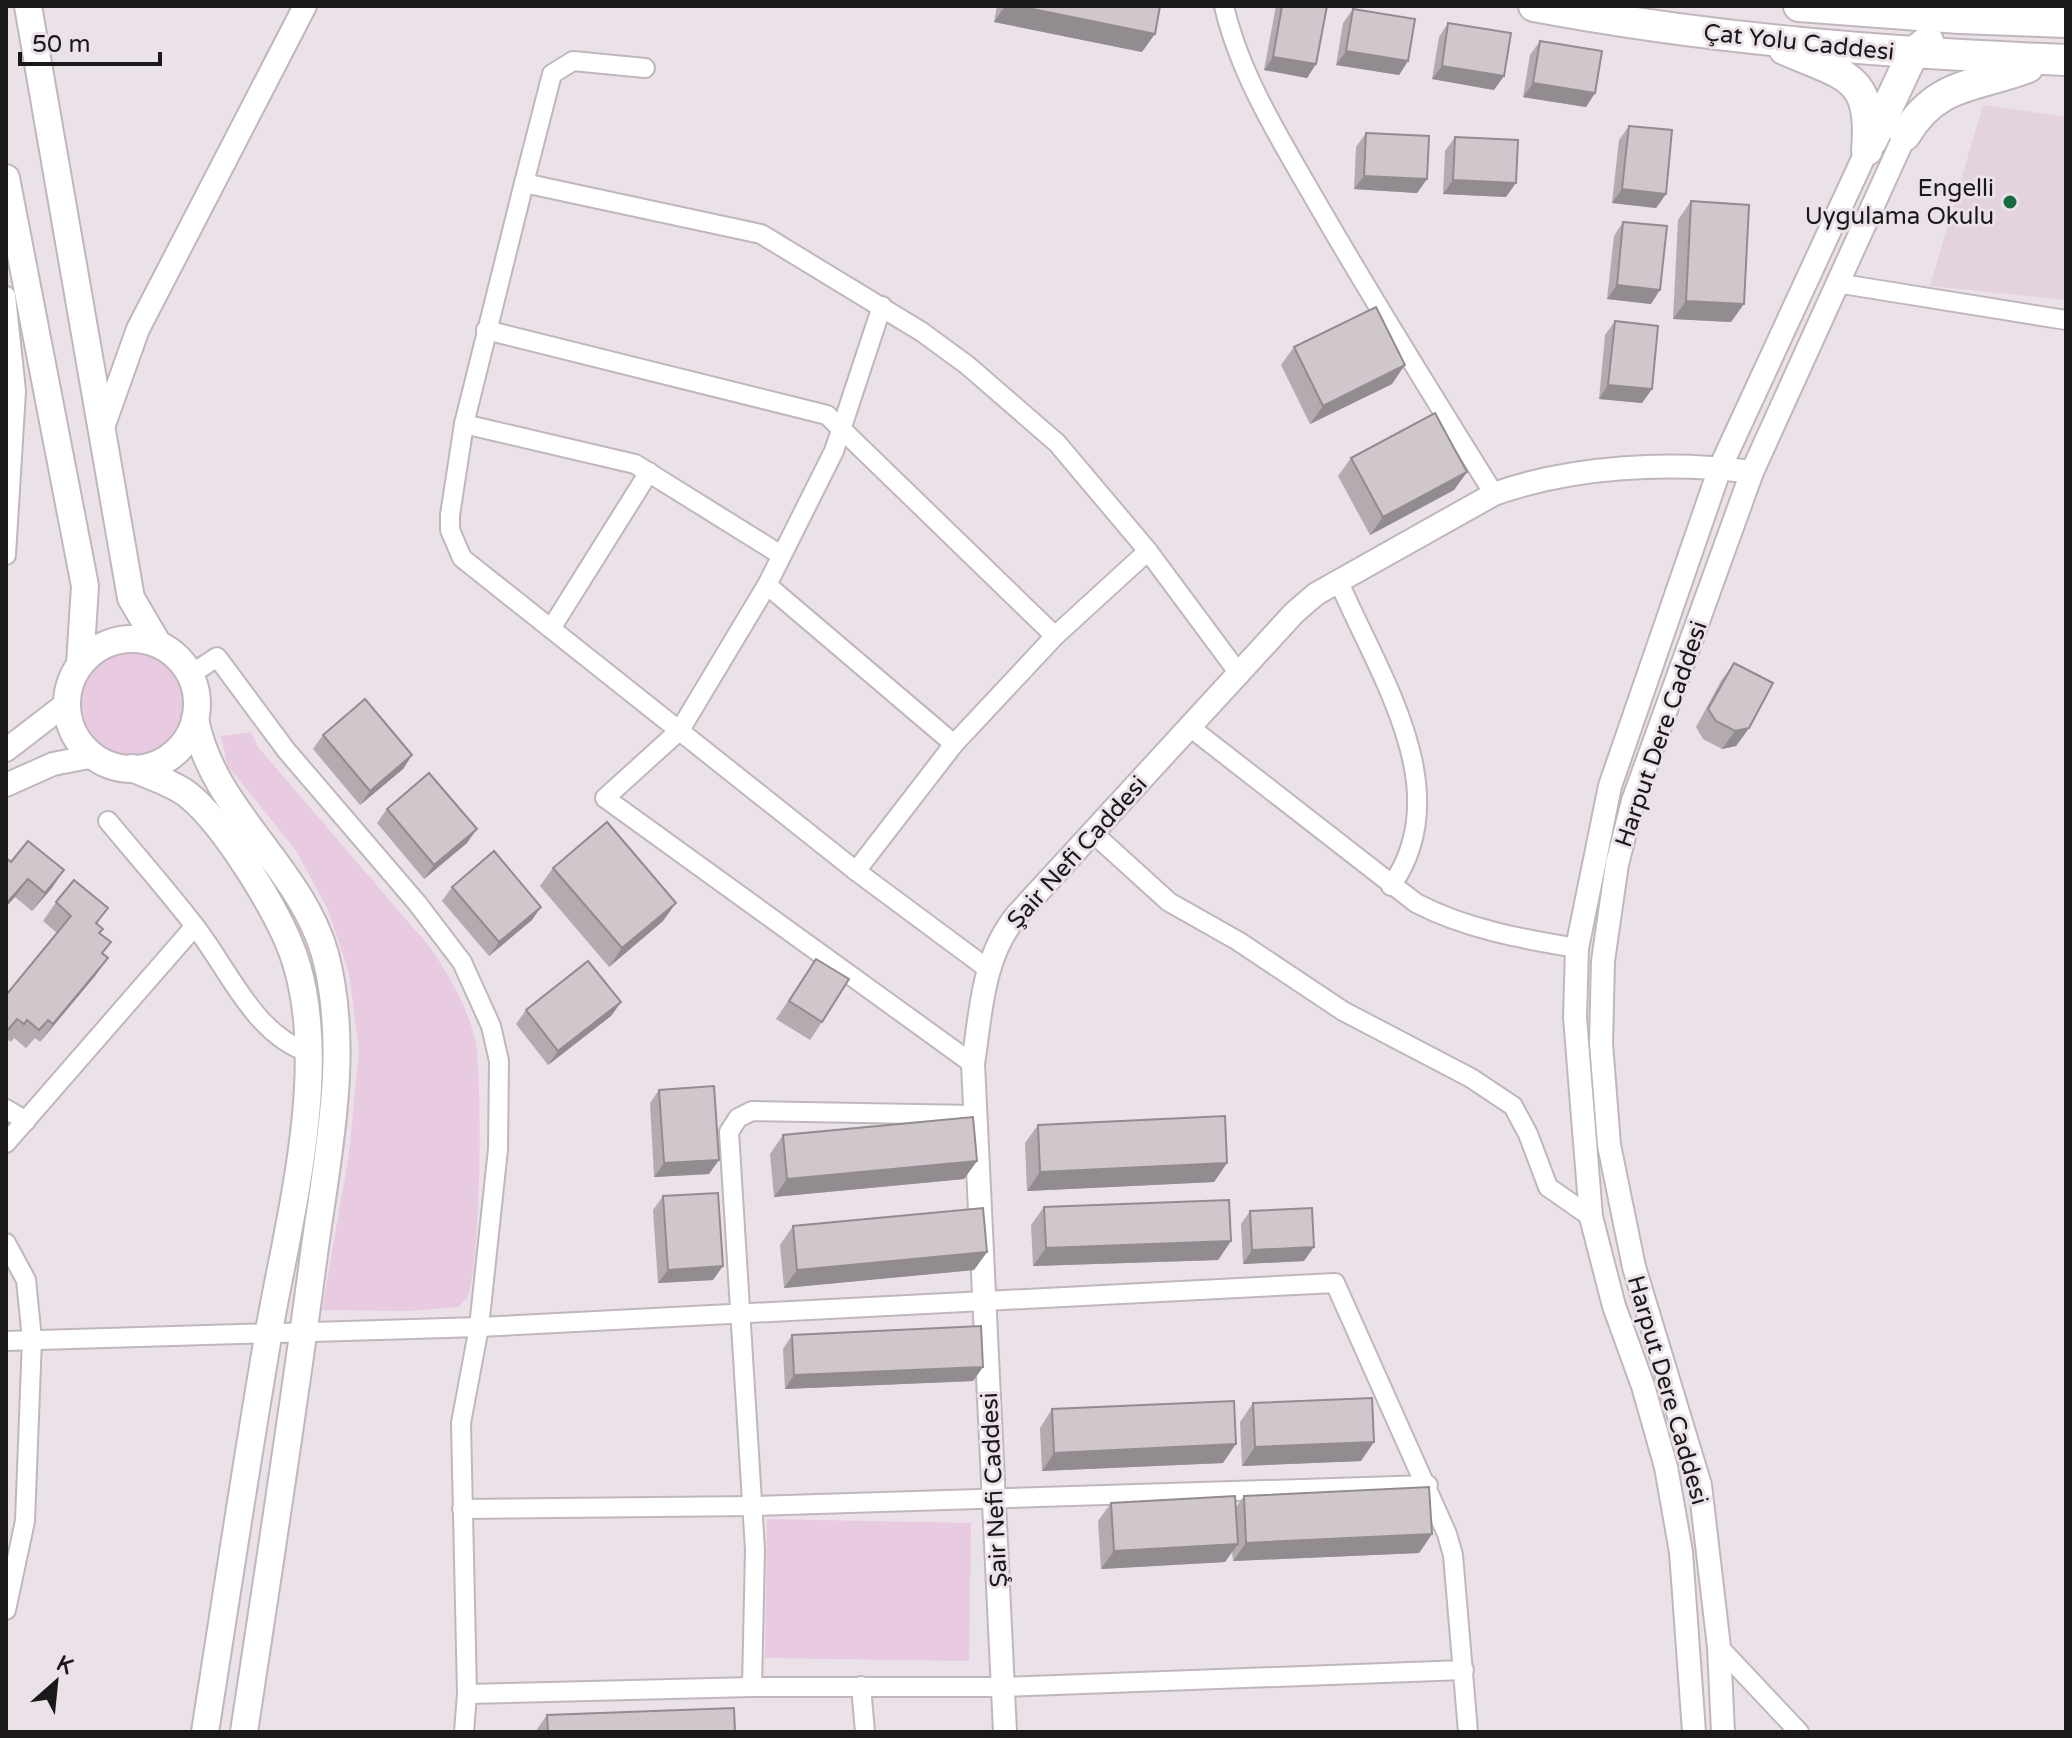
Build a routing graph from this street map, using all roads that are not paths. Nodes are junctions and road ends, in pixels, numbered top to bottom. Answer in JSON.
{"nodes":[{"id":1,"x":28,"y":6,"type":"edge"},
{"id":2,"x":305,"y":6,"type":"edge"},
{"id":3,"x":1224,"y":6,"type":"edge"},
{"id":4,"x":1534,"y":6,"type":"edge"},
{"id":5,"x":1799,"y":6,"type":"edge"},
{"id":6,"x":1959,"y":18,"type":"junction"},
{"id":7,"x":2066,"y":22,"type":"edge"},
{"id":8,"x":1757,"y":38,"type":"junction"},
{"id":9,"x":1913,"y":53,"type":"junction"},
{"id":10,"x":2056,"y":60,"type":"edge"},
{"id":11,"x":645,"y":68,"type":"dead end"},
{"id":12,"x":1905,"y":135,"type":"joint"},
{"id":13,"x":1867,"y":150,"type":"junction"},
{"id":14,"x":6,"y":178,"type":"edge"},
{"id":15,"x":524,"y":183,"type":"junction"},
{"id":16,"x":1836,"y":283,"type":"junction"},
{"id":17,"x":6,"y":296,"type":"edge"},
{"id":18,"x":882,"y":306,"type":"junction"},
{"id":19,"x":2066,"y":320,"type":"edge"},
{"id":20,"x":486,"y":330,"type":"junction"},
{"id":21,"x":464,"y":424,"type":"junction"},
{"id":22,"x":843,"y":427,"type":"junction"},
{"id":23,"x":101,"y":435,"type":"junction"},
{"id":24,"x":1720,"y":468,"type":"junction"},
{"id":25,"x":649,"y":472,"type":"junction"},
{"id":26,"x":1752,"y":472,"type":"junction"},
{"id":27,"x":1494,"y":494,"type":"junction"},
{"id":28,"x":1148,"y":551,"type":"junction"},
{"id":29,"x":6,"y":555,"type":"edge"},
{"id":30,"x":781,"y":555,"type":"junction"},
{"id":31,"x":1339,"y":582,"type":"junction"},
{"id":32,"x":767,"y":585,"type":"junction"},
{"id":33,"x":552,"y":627,"type":"junction"},
{"id":34,"x":1055,"y":636,"type":"junction"},
{"id":35,"x":158,"y":644,"type":"junction"},
{"id":36,"x":80,"y":664,"type":"junction"},
{"id":37,"x":190,"y":675,"type":"junction"},
{"id":38,"x":1240,"y":675,"type":"junction"},
{"id":39,"x":67,"y":703,"type":"junction"},
{"id":40,"x":195,"y":719,"type":"junction"},
{"id":41,"x":1191,"y":728,"type":"junction"},
{"id":42,"x":680,"y":730,"type":"junction"},
{"id":43,"x":954,"y":744,"type":"junction"},
{"id":44,"x":6,"y":750,"type":"edge"},
{"id":45,"x":94,"y":756,"type":"junction"},
{"id":46,"x":132,"y":768,"type":"junction"},
{"id":47,"x":6,"y":785,"type":"edge"},
{"id":48,"x":108,"y":821,"type":"dead end"},
{"id":49,"x":1094,"y":834,"type":"junction"},
{"id":50,"x":856,"y":871,"type":"junction"},
{"id":51,"x":1391,"y":886,"type":"junction"},
{"id":52,"x":195,"y":926,"type":"junction"},
{"id":53,"x":1577,"y":948,"type":"junction"},
{"id":54,"x":988,"y":969,"type":"junction"},
{"id":55,"x":307,"y":1052,"type":"junction"},
{"id":56,"x":973,"y":1064,"type":"junction"},
{"id":57,"x":6,"y":1109,"type":"edge"},
{"id":58,"x":974,"y":1115,"type":"junction"},
{"id":59,"x":26,"y":1121,"type":"junction"},
{"id":60,"x":6,"y":1143,"type":"edge"},
{"id":61,"x":1591,"y":1217,"type":"junction"},
{"id":62,"x":6,"y":1243,"type":"edge"},
{"id":63,"x":983,"y":1303,"type":"junction"},
{"id":64,"x":740,"y":1313,"type":"junction"},
{"id":65,"x":479,"y":1327,"type":"junction"},
{"id":66,"x":304,"y":1332,"type":"junction"},
{"id":67,"x":269,"y":1333,"type":"junction"},
{"id":68,"x":32,"y":1339,"type":"junction"},
{"id":69,"x":6,"y":1341,"type":"edge"},
{"id":70,"x":1428,"y":1485,"type":"junction"},
{"id":71,"x":995,"y":1497,"type":"junction"},
{"id":72,"x":753,"y":1506,"type":"junction"},
{"id":73,"x":462,"y":1509,"type":"junction"},
{"id":74,"x":6,"y":1610,"type":"edge"},
{"id":75,"x":1719,"y":1647,"type":"junction"},
{"id":76,"x":1464,"y":1670,"type":"junction"},
{"id":77,"x":861,"y":1686,"type":"junction"},
{"id":78,"x":752,"y":1687,"type":"junction"},
{"id":79,"x":1003,"y":1687,"type":"junction"},
{"id":80,"x":467,"y":1694,"type":"junction"},
{"id":81,"x":205,"y":1732,"type":"edge"},
{"id":82,"x":244,"y":1732,"type":"edge"},
{"id":83,"x":464,"y":1732,"type":"edge"},
{"id":84,"x":865,"y":1732,"type":"edge"},
{"id":85,"x":1005,"y":1732,"type":"edge"},
{"id":86,"x":1468,"y":1732,"type":"edge"},
{"id":87,"x":1694,"y":1732,"type":"edge"},
{"id":88,"x":1723,"y":1732,"type":"edge"},
{"id":89,"x":1799,"y":1732,"type":"edge"}],
"edges":[{"from":1,"to":23,"type":"main road"},
{"from":2,"to":23,"type":"street"},
{"from":3,"to":27,"type":"street"},
{"from":4,"to":8,"type":"highway","name":"Çat Yolu Caddesi"},
{"from":5,"to":6,"type":"highway","name":"Çat Yolu Caddesi"},
{"from":6,"to":7,"type":"highway","name":"Çat Yolu Caddesi"},
{"from":6,"to":9,"type":"highway"},
{"from":8,"to":9,"type":"highway","name":"Çat Yolu Caddesi"},
{"from":8,"to":13,"type":"highway"},
{"from":9,"to":10,"type":"highway","name":"Çat Yolu Caddesi"},
{"from":9,"to":13,"type":"highway"},
{"from":10,"to":12,"type":"highway"},
{"from":11,"to":15,"type":"street"},
{"from":12,"to":16,"type":"street","name":"Harput Dere Caddesi"},
{"from":13,"to":24,"type":"street","name":"Harput Dere Caddesi"},
{"from":14,"to":36,"type":"main road"},
{"from":15,"to":18,"type":"street"},
{"from":15,"to":20,"type":"street"},
{"from":16,"to":19,"type":"street"},
{"from":16,"to":26,"type":"street","name":"Harput Dere Caddesi"},
{"from":17,"to":29,"type":"street"},
{"from":18,"to":22,"type":"street"},
{"from":18,"to":28,"type":"street"},
{"from":20,"to":21,"type":"street"},
{"from":20,"to":22,"type":"street"},
{"from":21,"to":25,"type":"street"},
{"from":21,"to":33,"type":"street"},
{"from":22,"to":30,"type":"street"},
{"from":22,"to":34,"type":"street"},
{"from":23,"to":35,"type":"main road"},
{"from":24,"to":26,"type":"street","name":"Şair Nefi Caddesi"},
{"from":24,"to":27,"type":"street","name":"Şair Nefi Caddesi"},
{"from":24,"to":53,"type":"street","name":"Harput Dere Caddesi"},
{"from":25,"to":30,"type":"street"},
{"from":25,"to":33,"type":"street"},
{"from":26,"to":75,"type":"street","name":"Harput Dere Caddesi"},
{"from":27,"to":31,"type":"street","name":"Şair Nefi Caddesi"},
{"from":28,"to":34,"type":"street"},
{"from":28,"to":38,"type":"street"},
{"from":30,"to":32,"type":"street"},
{"from":31,"to":38,"type":"street","name":"Şair Nefi Caddesi"},
{"from":31,"to":51,"type":"street"},
{"from":32,"to":42,"type":"street"},
{"from":32,"to":43,"type":"street"},
{"from":33,"to":42,"type":"street"},
{"from":34,"to":43,"type":"street"},
{"from":35,"to":36,"type":"main road"},
{"from":35,"to":37,"type":"main road"},
{"from":36,"to":39,"type":"main road"},
{"from":37,"to":40,"type":"main road"},
{"from":37,"to":65,"type":"street"},
{"from":38,"to":41,"type":"street","name":"Şair Nefi Caddesi"},
{"from":39,"to":44,"type":"street"},
{"from":39,"to":45,"type":"main road"},
{"from":40,"to":46,"type":"main road"},
{"from":40,"to":66,"type":"main road"},
{"from":41,"to":49,"type":"street","name":"Şair Nefi Caddesi"},
{"from":41,"to":51,"type":"street"},
{"from":42,"to":50,"type":"street"},
{"from":42,"to":56,"type":"street"},
{"from":43,"to":50,"type":"street"},
{"from":45,"to":46,"type":"main road"},
{"from":45,"to":47,"type":"street"},
{"from":46,"to":55,"type":"main road"},
{"from":48,"to":52,"type":"street"},
{"from":49,"to":54,"type":"street","name":"Şair Nefi Caddesi"},
{"from":49,"to":61,"type":"street"},
{"from":50,"to":54,"type":"street"},
{"from":51,"to":53,"type":"street"},
{"from":52,"to":55,"type":"street"},
{"from":52,"to":59,"type":"street"},
{"from":53,"to":61,"type":"street","name":"Harput Dere Caddesi"},
{"from":54,"to":56,"type":"street","name":"Şair Nefi Caddesi"},
{"from":55,"to":67,"type":"main road"},
{"from":56,"to":58,"type":"street","name":"Şair Nefi Caddesi"},
{"from":57,"to":59,"type":"street"},
{"from":58,"to":63,"type":"street","name":"Şair Nefi Caddesi"},
{"from":58,"to":64,"type":"street"},
{"from":59,"to":60,"type":"street"},
{"from":61,"to":87,"type":"street","name":"Harput Dere Caddesi"},
{"from":62,"to":68,"type":"street"},
{"from":63,"to":64,"type":"street"},
{"from":63,"to":70,"type":"street"},
{"from":63,"to":71,"type":"street","name":"Şair Nefi Caddesi"},
{"from":64,"to":65,"type":"street"},
{"from":64,"to":72,"type":"street"},
{"from":65,"to":66,"type":"street"},
{"from":65,"to":73,"type":"street"},
{"from":66,"to":67,"type":"street"},
{"from":66,"to":82,"type":"main road"},
{"from":67,"to":68,"type":"street"},
{"from":67,"to":81,"type":"main road"},
{"from":68,"to":69,"type":"street"},
{"from":68,"to":74,"type":"street"},
{"from":70,"to":71,"type":"street"},
{"from":70,"to":76,"type":"street"},
{"from":71,"to":72,"type":"street"},
{"from":71,"to":79,"type":"street","name":"Şair Nefi Caddesi"},
{"from":72,"to":73,"type":"street"},
{"from":72,"to":78,"type":"street"},
{"from":73,"to":80,"type":"street"},
{"from":75,"to":88,"type":"street","name":"Harput Dere Caddesi"},
{"from":75,"to":89,"type":"street"},
{"from":76,"to":79,"type":"street"},
{"from":76,"to":86,"type":"street"},
{"from":77,"to":78,"type":"street"},
{"from":77,"to":79,"type":"street"},
{"from":77,"to":84,"type":"street"},
{"from":78,"to":80,"type":"street"},
{"from":79,"to":85,"type":"street","name":"Şair Nefi Caddesi"},
{"from":80,"to":83,"type":"street"}]}
